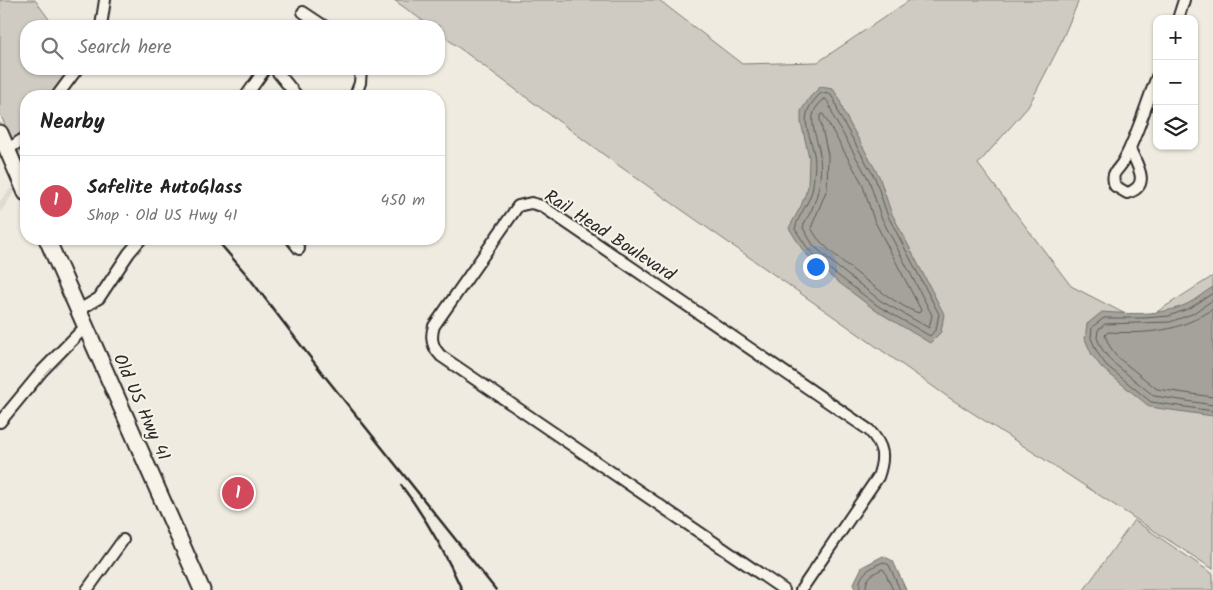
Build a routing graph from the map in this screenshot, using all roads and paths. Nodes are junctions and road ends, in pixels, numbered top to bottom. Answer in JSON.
{"nodes":[{"id":1,"x":105,"y":0,"type":"edge"},
{"id":2,"x":1184,"y":0,"type":"edge"},
{"id":3,"x":303,"y":12,"type":"dead end"},
{"id":4,"x":1179,"y":15,"type":"edge"},
{"id":5,"x":101,"y":20,"type":"edge"},
{"id":6,"x":315,"y":20,"type":"edge"},
{"id":7,"x":73,"y":75,"type":"edge"},
{"id":8,"x":261,"y":75,"type":"edge"},
{"id":9,"x":280,"y":75,"type":"edge"},
{"id":10,"x":360,"y":75,"type":"edge"},
{"id":11,"x":1153,"y":88,"type":"edge"},
{"id":12,"x":61,"y":90,"type":"edge"},
{"id":13,"x":250,"y":90,"type":"edge"},
{"id":14,"x":293,"y":90,"type":"edge"},
{"id":15,"x":357,"y":90,"type":"edge"},
{"id":16,"x":0,"y":133,"type":"edge"},
{"id":17,"x":20,"y":141,"type":"edge"},
{"id":18,"x":1130,"y":149,"type":"dead end"},
{"id":19,"x":7,"y":150,"type":"junction"},
{"id":20,"x":20,"y":179,"type":"edge"},
{"id":21,"x":50,"y":245,"type":"edge"},
{"id":22,"x":136,"y":245,"type":"edge"},
{"id":23,"x":296,"y":245,"type":"edge"},
{"id":24,"x":299,"y":249,"type":"dead end"},
{"id":25,"x":79,"y":310,"type":"junction"},
{"id":26,"x":86,"y":326,"type":"junction"},
{"id":27,"x":0,"y":422,"type":"edge"},
{"id":28,"x":122,"y":540,"type":"dead end"},
{"id":29,"x":87,"y":590,"type":"edge"},
{"id":30,"x":202,"y":590,"type":"edge"},
{"id":31,"x":784,"y":590,"type":"edge"},
{"id":32,"x":801,"y":590,"type":"edge"}],
"edges":[{"from":1,"to":5,"type":"street"},
{"from":2,"to":4,"type":"street"},
{"from":3,"to":6,"type":"street"},
{"from":7,"to":12,"type":"street"},
{"from":8,"to":13,"type":"street"},
{"from":9,"to":14,"type":"street"},
{"from":10,"to":15,"type":"street"},
{"from":11,"to":18,"type":"street"},
{"from":16,"to":19,"type":"street"},
{"from":17,"to":19,"type":"street"},
{"from":19,"to":20,"type":"street"},
{"from":21,"to":25,"type":"street","name":"Old US Hwy 41"},
{"from":22,"to":25,"type":"street"},
{"from":23,"to":24,"type":"street"},
{"from":25,"to":26,"type":"street","name":"Old US Hwy 41"},
{"from":26,"to":27,"type":"street"},
{"from":26,"to":30,"type":"street","name":"Old US Hwy 41"},
{"from":28,"to":29,"type":"street"},
{"from":31,"to":32,"type":"street","name":"Rail Head Boulevard"}]}
